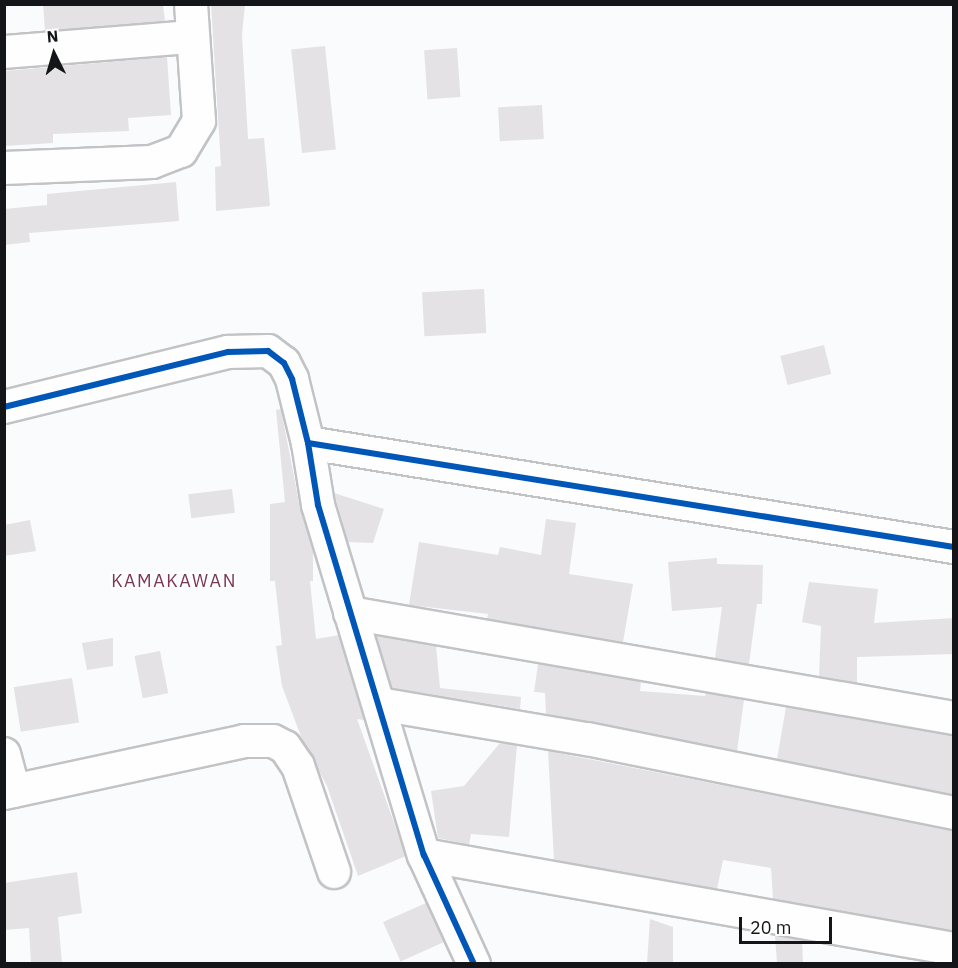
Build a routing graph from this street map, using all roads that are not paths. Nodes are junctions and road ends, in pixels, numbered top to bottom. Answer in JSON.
{"nodes":[{"id":1,"x":191,"y":4,"type":"edge"},
{"id":2,"x":191,"y":37,"type":"junction"},
{"id":3,"x":4,"y":52,"type":"edge"},
{"id":4,"x":4,"y":168,"type":"edge"},
{"id":5,"x":4,"y":407,"type":"edge"},
{"id":6,"x":308,"y":443,"type":"junction"},
{"id":7,"x":954,"y":547,"type":"edge"},
{"id":8,"x":350,"y":613,"type":"junction"},
{"id":9,"x":379,"y":704,"type":"junction"},
{"id":10,"x":954,"y":718,"type":"edge"},
{"id":11,"x":4,"y":754,"type":"edge"},
{"id":12,"x":9,"y":792,"type":"edge"},
{"id":13,"x":954,"y":813,"type":"edge"},
{"id":14,"x":424,"y":855,"type":"junction"},
{"id":15,"x":334,"y":872,"type":"dead end"},
{"id":16,"x":954,"y":949,"type":"edge"},
{"id":17,"x":474,"y":963,"type":"edge"}],
"edges":[{"from":1,"to":2,"type":"street"},
{"from":2,"to":3,"type":"street"},
{"from":2,"to":4,"type":"street"},
{"from":5,"to":6,"type":"street"},
{"from":6,"to":7,"type":"street"},
{"from":6,"to":8,"type":"street"},
{"from":8,"to":9,"type":"street"},
{"from":8,"to":10,"type":"street"},
{"from":9,"to":13,"type":"street"},
{"from":9,"to":14,"type":"street"},
{"from":11,"to":12,"type":"street"},
{"from":12,"to":15,"type":"street"},
{"from":14,"to":16,"type":"street"},
{"from":14,"to":17,"type":"street"}]}
